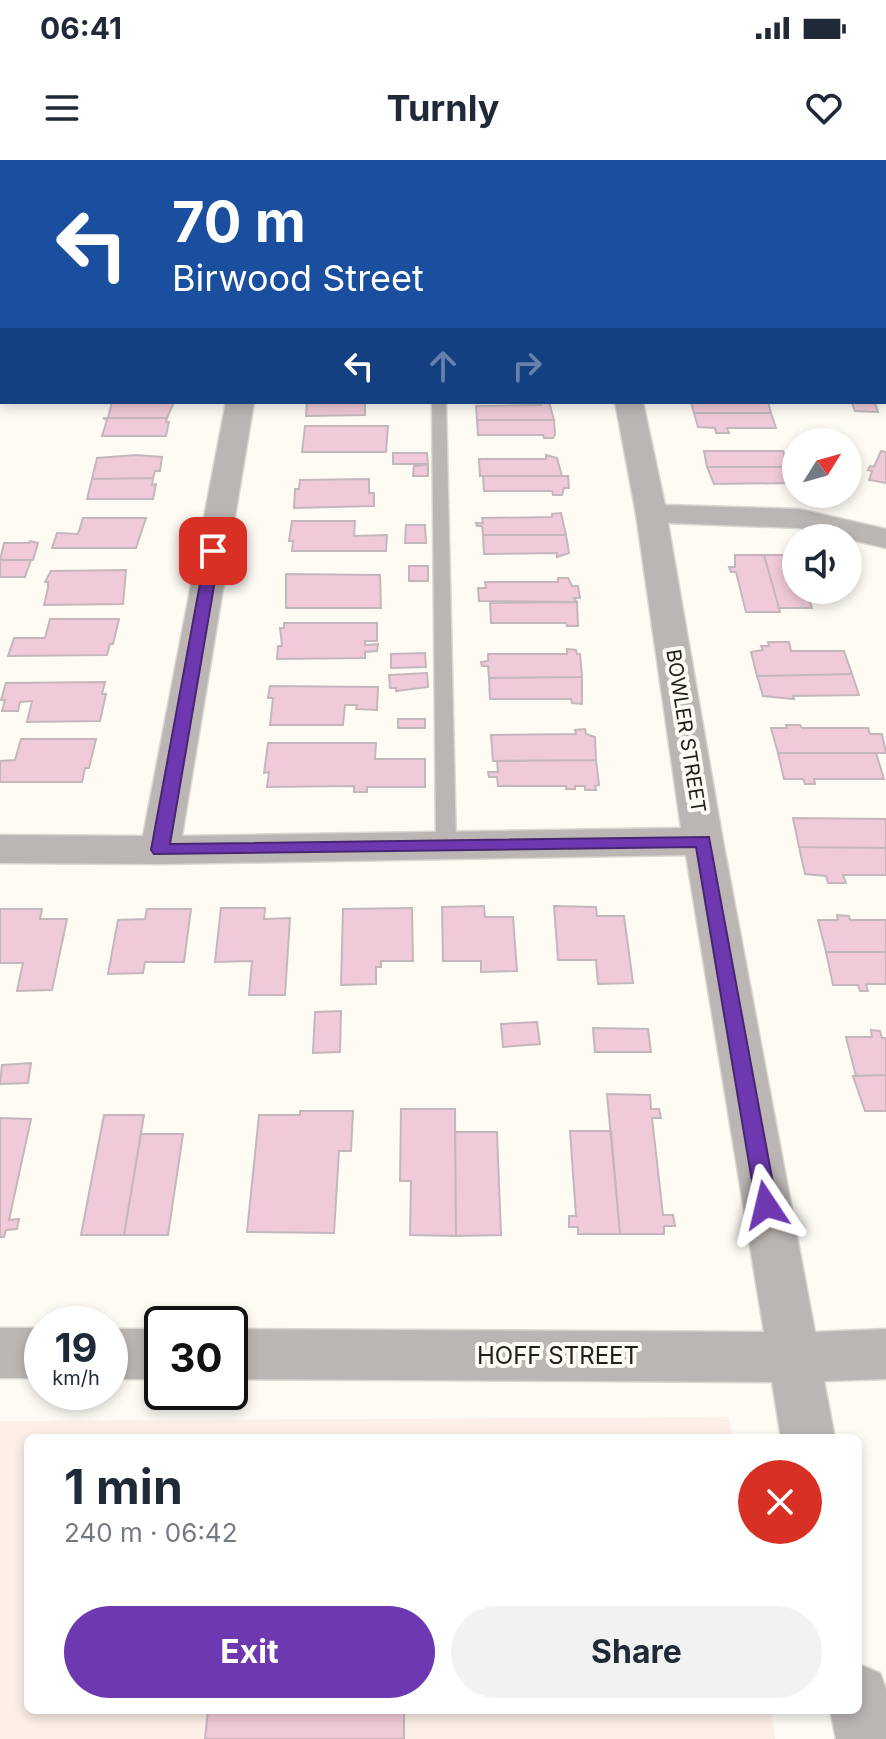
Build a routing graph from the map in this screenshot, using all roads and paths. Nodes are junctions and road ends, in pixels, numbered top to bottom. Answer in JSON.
{"nodes":[{"id":1,"x":240,"y":404,"type":"edge"},
{"id":2,"x":439,"y":404,"type":"edge"},
{"id":3,"x":629,"y":404,"type":"edge"},
{"id":4,"x":651,"y":514,"type":"junction"},
{"id":5,"x":886,"y":539,"type":"edge"},
{"id":6,"x":703,"y":841,"type":"junction"},
{"id":7,"x":446,"y":845,"type":"junction"},
{"id":8,"x":0,"y":849,"type":"edge"},
{"id":9,"x":160,"y":850,"type":"junction"},
{"id":10,"x":0,"y":1353,"type":"edge"},
{"id":11,"x":24,"y":1353,"type":"edge"},
{"id":12,"x":248,"y":1354,"type":"edge"},
{"id":13,"x":886,"y":1354,"type":"edge"},
{"id":14,"x":793,"y":1357,"type":"junction"},
{"id":15,"x":807,"y":1434,"type":"edge"},
{"id":16,"x":862,"y":1714,"type":"edge"},
{"id":17,"x":867,"y":1739,"type":"edge"}],
"edges":[{"from":1,"to":9,"type":"street"},
{"from":2,"to":7,"type":"lane"},
{"from":3,"to":4,"type":"street","name":"BOWLER STREET"},
{"from":4,"to":5,"type":"street"},
{"from":4,"to":6,"type":"street","name":"BOWLER STREET"},
{"from":6,"to":7,"type":"street"},
{"from":6,"to":14,"type":"street","name":"BOWLER STREET"},
{"from":7,"to":9,"type":"street"},
{"from":8,"to":9,"type":"street"},
{"from":10,"to":11,"type":"street"},
{"from":12,"to":14,"type":"street","name":"HOFF STREET"},
{"from":13,"to":14,"type":"street","name":"HOFF STREET"},
{"from":14,"to":15,"type":"street","name":"BOWLER STREET"},
{"from":16,"to":17,"type":"street"}]}
